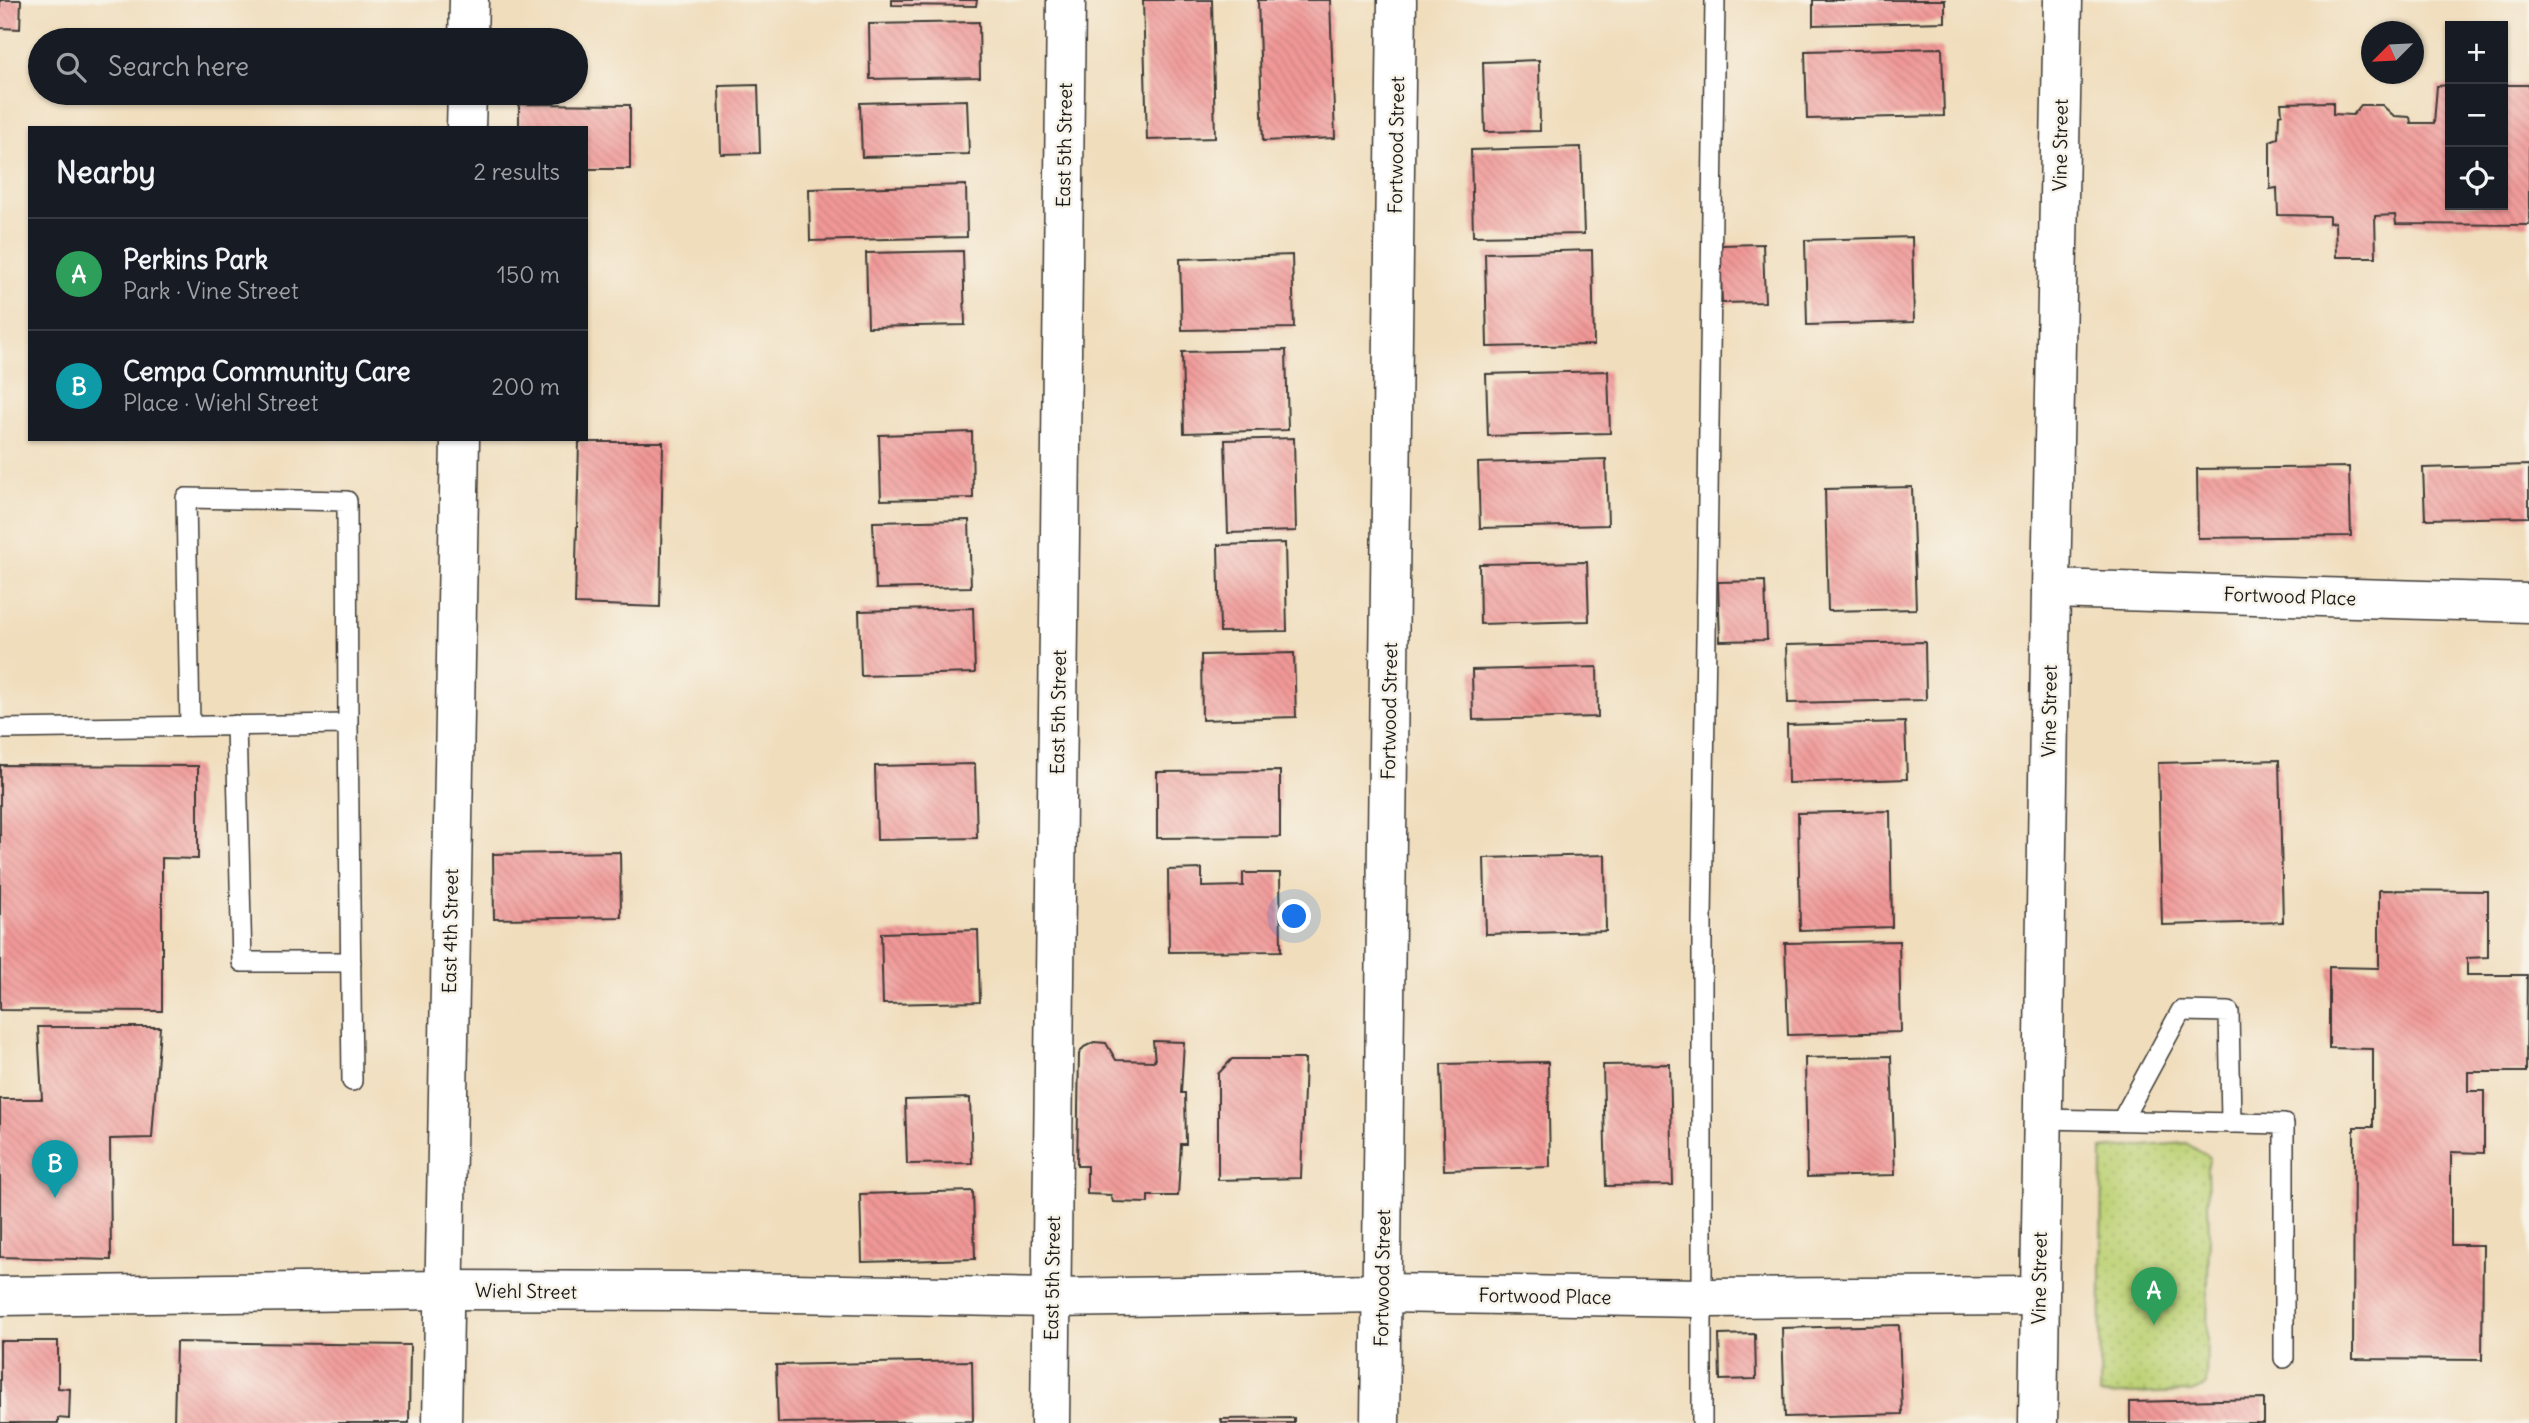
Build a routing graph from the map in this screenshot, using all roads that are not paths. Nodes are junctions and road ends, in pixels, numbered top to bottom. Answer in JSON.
{"nodes":[{"id":1,"x":469,"y":0,"type":"edge"},
{"id":2,"x":1066,"y":0,"type":"edge"},
{"id":3,"x":1397,"y":0,"type":"edge"},
{"id":4,"x":1715,"y":0,"type":"edge"},
{"id":5,"x":2063,"y":0,"type":"edge"},
{"id":6,"x":468,"y":28,"type":"edge"},
{"id":7,"x":467,"y":105,"type":"edge"},
{"id":8,"x":466,"y":126,"type":"edge"},
{"id":9,"x":460,"y":441,"type":"edge"},
{"id":10,"x":2051,"y":589,"type":"junction"},
{"id":11,"x":2529,"y":603,"type":"edge"},
{"id":12,"x":348,"y":724,"type":"junction"},
{"id":13,"x":236,"y":725,"type":"junction"},
{"id":14,"x":190,"y":726,"type":"junction"},
{"id":15,"x":0,"y":729,"type":"edge"},
{"id":16,"x":351,"y":962,"type":"junction"},
{"id":17,"x":352,"y":1082,"type":"dead end"},
{"id":18,"x":2042,"y":1119,"type":"junction"},
{"id":19,"x":2122,"y":1120,"type":"junction"},
{"id":20,"x":2231,"y":1122,"type":"junction"},
{"id":21,"x":443,"y":1290,"type":"junction"},
{"id":22,"x":1382,"y":1293,"type":"junction"},
{"id":23,"x":0,"y":1296,"type":"edge"},
{"id":24,"x":2039,"y":1296,"type":"junction"},
{"id":25,"x":1052,"y":1298,"type":"junction"},
{"id":26,"x":1702,"y":1298,"type":"junction"},
{"id":27,"x":2284,"y":1358,"type":"dead end"},
{"id":28,"x":442,"y":1423,"type":"edge"},
{"id":29,"x":1051,"y":1423,"type":"edge"},
{"id":30,"x":1380,"y":1423,"type":"edge"},
{"id":31,"x":1702,"y":1423,"type":"edge"},
{"id":32,"x":2038,"y":1423,"type":"edge"}],
"edges":[{"from":1,"to":6,"type":"street"},
{"from":2,"to":25,"type":"street","name":"East 5th Street"},
{"from":3,"to":22,"type":"street","name":"Fortwood Street"},
{"from":4,"to":26,"type":"lane"},
{"from":5,"to":10,"type":"street","name":"Vine Street"},
{"from":7,"to":8,"type":"street"},
{"from":9,"to":21,"type":"street","name":"East 4th Street"},
{"from":10,"to":11,"type":"street","name":"Fortwood Place"},
{"from":10,"to":18,"type":"street","name":"Vine Street"},
{"from":12,"to":13,"type":"lane"},
{"from":12,"to":14,"type":"lane"},
{"from":12,"to":16,"type":"lane"},
{"from":13,"to":14,"type":"lane"},
{"from":13,"to":16,"type":"lane"},
{"from":14,"to":15,"type":"lane"},
{"from":16,"to":17,"type":"lane"},
{"from":18,"to":19,"type":"lane"},
{"from":18,"to":24,"type":"street","name":"Vine Street"},
{"from":19,"to":20,"type":"lane"},
{"from":19,"to":20,"type":"lane"},
{"from":20,"to":27,"type":"lane"},
{"from":21,"to":23,"type":"street","name":"Wiehl Street"},
{"from":21,"to":25,"type":"street","name":"Wiehl Street"},
{"from":21,"to":28,"type":"street","name":"East 4th Street"},
{"from":22,"to":25,"type":"street","name":"Fortwood Place"},
{"from":22,"to":26,"type":"street","name":"Fortwood Place"},
{"from":22,"to":30,"type":"street","name":"Fortwood Street"},
{"from":24,"to":26,"type":"street","name":"Fortwood Place"},
{"from":24,"to":32,"type":"street","name":"Vine Street"},
{"from":25,"to":29,"type":"street","name":"East 5th Street"},
{"from":26,"to":31,"type":"lane"}]}
